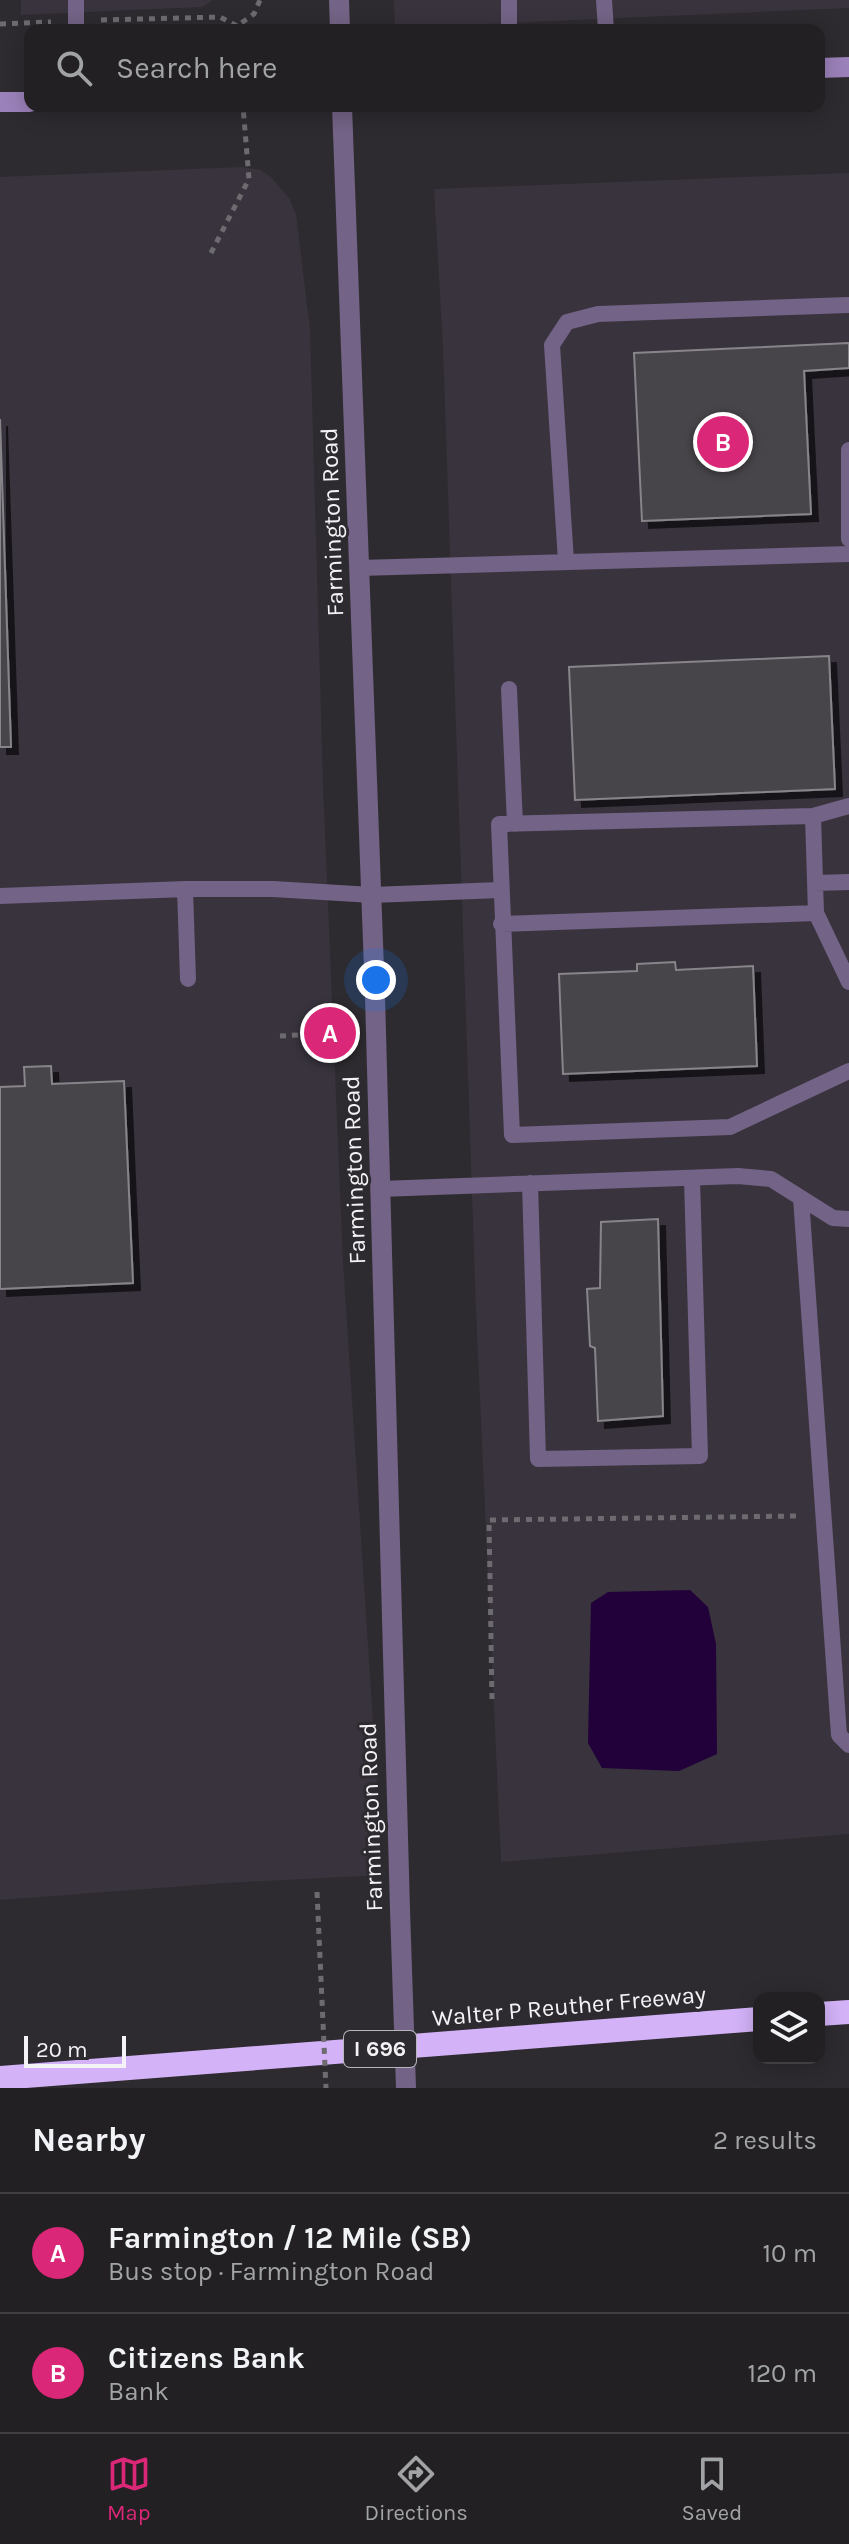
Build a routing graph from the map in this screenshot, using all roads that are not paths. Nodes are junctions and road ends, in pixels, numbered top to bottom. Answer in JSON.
{"nodes":[{"id":1,"x":76,"y":0,"type":"edge"},
{"id":2,"x":339,"y":0,"type":"edge"},
{"id":3,"x":509,"y":0,"type":"edge"},
{"id":4,"x":604,"y":0,"type":"edge"},
{"id":5,"x":76,"y":24,"type":"edge"},
{"id":6,"x":340,"y":24,"type":"edge"},
{"id":7,"x":509,"y":24,"type":"edge"},
{"id":8,"x":606,"y":24,"type":"edge"},
{"id":9,"x":849,"y":67,"type":"edge"},
{"id":10,"x":825,"y":68,"type":"edge"},
{"id":11,"x":0,"y":102,"type":"edge"},
{"id":12,"x":24,"y":102,"type":"edge"},
{"id":13,"x":342,"y":112,"type":"edge"},
{"id":14,"x":849,"y":305,"type":"edge"},
{"id":15,"x":849,"y":450,"type":"edge"},
{"id":16,"x":848,"y":471,"type":"edge"},
{"id":17,"x":849,"y":539,"type":"edge"},
{"id":18,"x":849,"y":554,"type":"edge"},
{"id":19,"x":566,"y":561,"type":"junction"},
{"id":20,"x":359,"y":568,"type":"junction"},
{"id":21,"x":509,"y":689,"type":"dead end"},
{"id":22,"x":849,"y":806,"type":"edge"},
{"id":23,"x":813,"y":816,"type":"junction"},
{"id":24,"x":515,"y":824,"type":"junction"},
{"id":25,"x":849,"y":882,"type":"edge"},
{"id":26,"x":815,"y":883,"type":"junction"},
{"id":27,"x":185,"y":889,"type":"junction"},
{"id":28,"x":500,"y":890,"type":"junction"},
{"id":29,"x":372,"y":895,"type":"junction"},
{"id":30,"x":0,"y":896,"type":"edge"},
{"id":31,"x":816,"y":913,"type":"junction"},
{"id":32,"x":501,"y":924,"type":"junction"},
{"id":33,"x":188,"y":979,"type":"dead end"},
{"id":34,"x":849,"y":982,"type":"edge"},
{"id":35,"x":849,"y":1071,"type":"edge"},
{"id":36,"x":692,"y":1179,"type":"junction"},
{"id":37,"x":530,"y":1183,"type":"junction"},
{"id":38,"x":380,"y":1189,"type":"junction"},
{"id":39,"x":801,"y":1198,"type":"junction"},
{"id":40,"x":849,"y":1219,"type":"edge"},
{"id":41,"x":849,"y":1745,"type":"edge"},
{"id":42,"x":849,"y":2012,"type":"edge"},
{"id":43,"x":825,"y":2014,"type":"edge"},
{"id":44,"x":753,"y":2019,"type":"edge"},
{"id":45,"x":0,"y":2078,"type":"edge"},
{"id":46,"x":406,"y":2088,"type":"edge"}],
"edges":[{"from":1,"to":5,"type":"lane"},
{"from":2,"to":6,"type":"street"},
{"from":3,"to":7,"type":"lane"},
{"from":4,"to":8,"type":"lane"},
{"from":9,"to":10,"type":"main road"},
{"from":11,"to":12,"type":"main road"},
{"from":13,"to":20,"type":"street","name":"Farmington Road"},
{"from":14,"to":19,"type":"lane"},
{"from":15,"to":16,"type":"lane"},
{"from":16,"to":17,"type":"lane"},
{"from":18,"to":19,"type":"lane"},
{"from":19,"to":20,"type":"lane"},
{"from":20,"to":29,"type":"street","name":"Farmington Road"},
{"from":21,"to":24,"type":"lane"},
{"from":22,"to":23,"type":"lane"},
{"from":23,"to":24,"type":"lane"},
{"from":23,"to":26,"type":"lane"},
{"from":24,"to":28,"type":"lane"},
{"from":25,"to":26,"type":"lane"},
{"from":26,"to":31,"type":"lane"},
{"from":27,"to":29,"type":"lane"},
{"from":27,"to":30,"type":"lane"},
{"from":27,"to":33,"type":"lane"},
{"from":28,"to":29,"type":"lane"},
{"from":28,"to":32,"type":"lane"},
{"from":29,"to":38,"type":"street","name":"Farmington Road"},
{"from":31,"to":32,"type":"lane"},
{"from":31,"to":34,"type":"lane"},
{"from":32,"to":35,"type":"lane"},
{"from":36,"to":37,"type":"lane"},
{"from":36,"to":37,"type":"lane"},
{"from":36,"to":39,"type":"lane"},
{"from":37,"to":38,"type":"lane"},
{"from":38,"to":46,"type":"street","name":"Farmington Road","bridge":true},
{"from":39,"to":40,"type":"lane"},
{"from":39,"to":41,"type":"lane"},
{"from":42,"to":43,"type":"highway"},
{"from":44,"to":45,"type":"highway","name":"Walter P Reuther Freeway","number":"I 696"}]}
